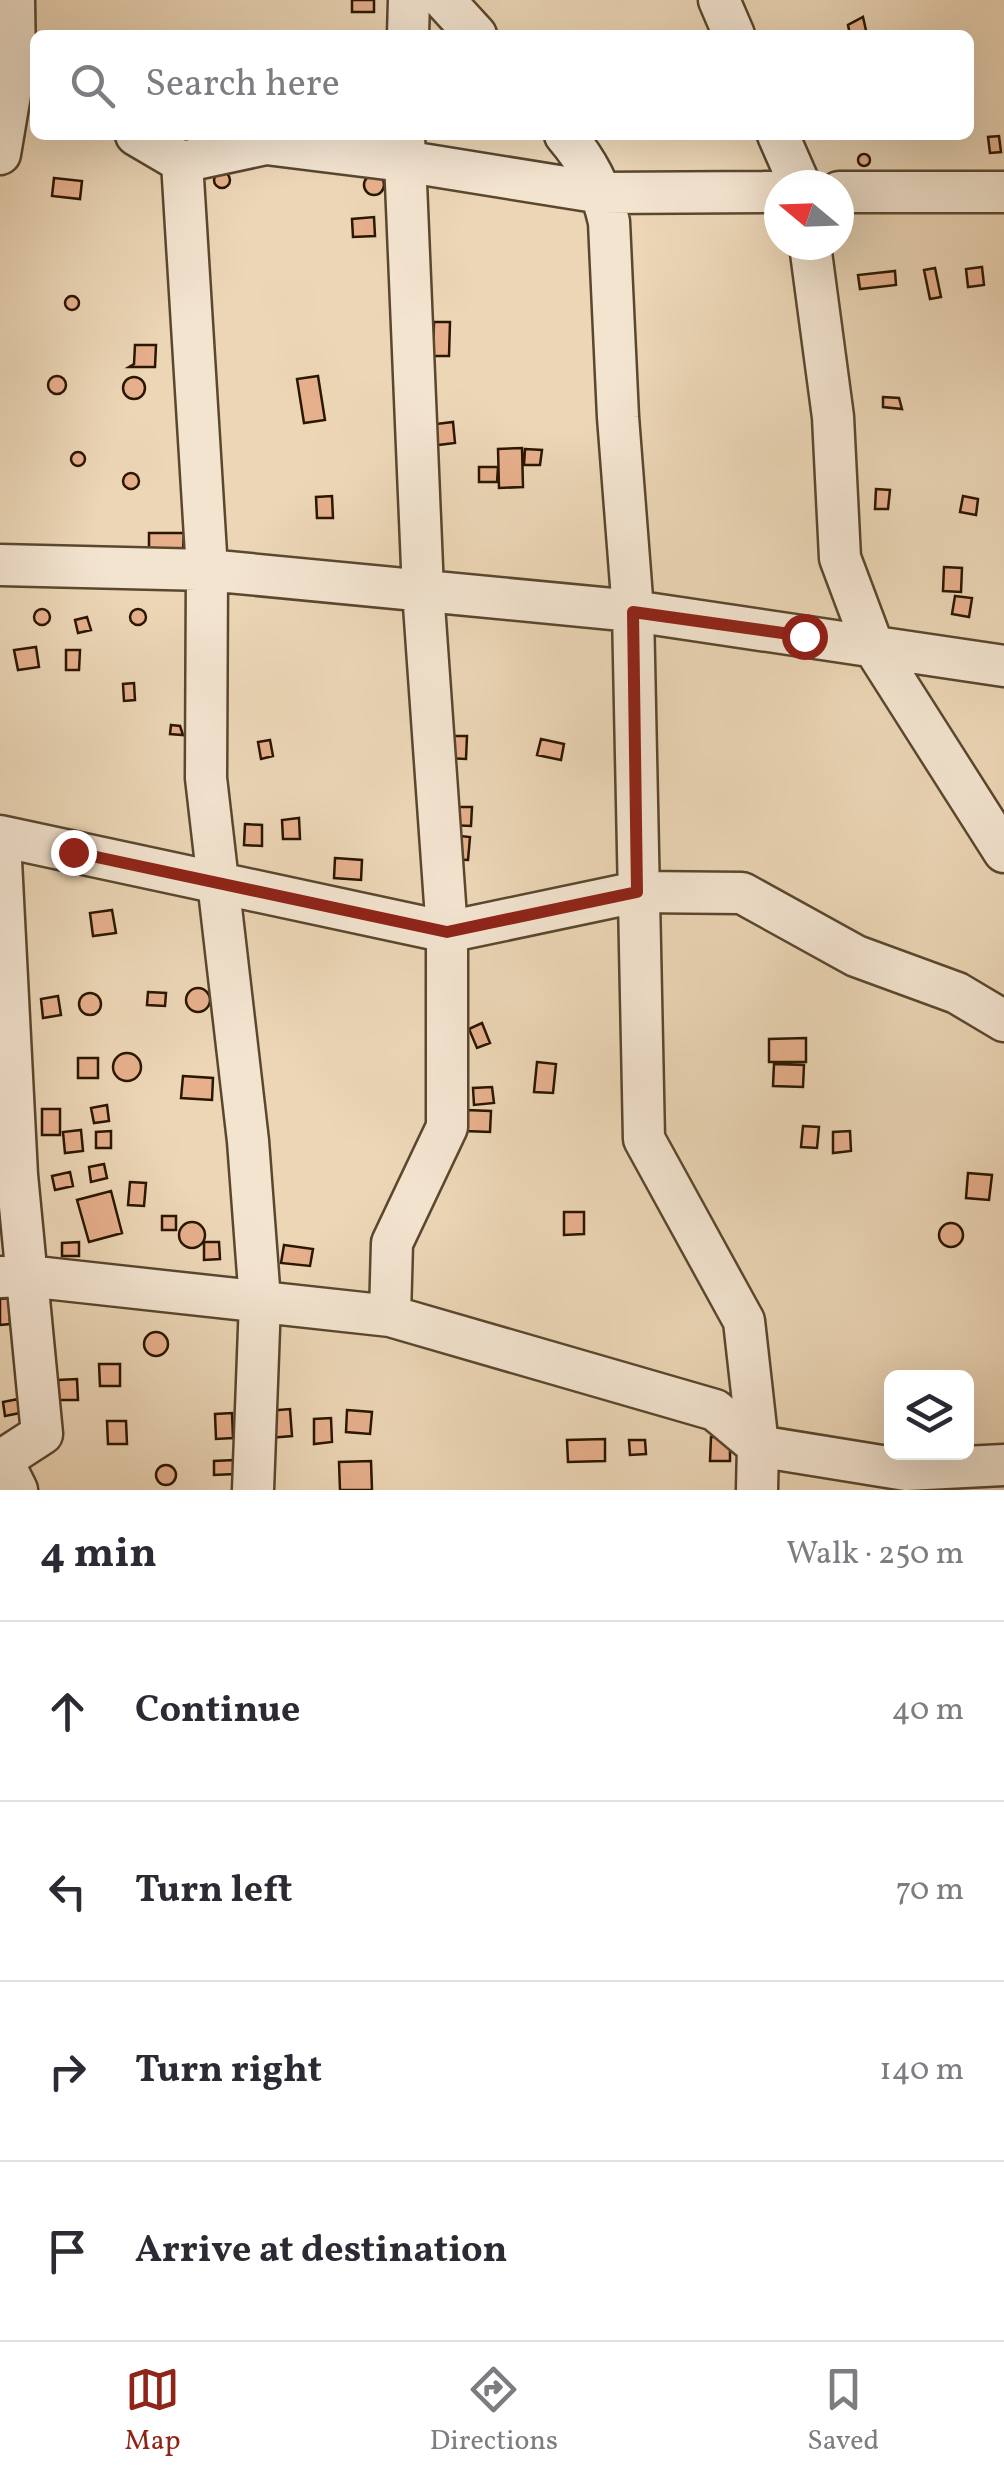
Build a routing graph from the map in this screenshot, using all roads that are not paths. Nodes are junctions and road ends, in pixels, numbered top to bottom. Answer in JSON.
{"nodes":[{"id":1,"x":14,"y":0,"type":"edge"},
{"id":2,"x":409,"y":0,"type":"edge"},
{"id":3,"x":444,"y":0,"type":"edge"},
{"id":4,"x":719,"y":0,"type":"edge"},
{"id":5,"x":408,"y":30,"type":"edge"},
{"id":6,"x":471,"y":30,"type":"edge"},
{"id":7,"x":732,"y":30,"type":"edge"},
{"id":8,"x":25,"y":70,"type":"edge"},
{"id":9,"x":145,"y":140,"type":"edge"},
{"id":10,"x":569,"y":140,"type":"edge"},
{"id":11,"x":780,"y":140,"type":"edge"},
{"id":12,"x":403,"y":148,"type":"edge"},
{"id":13,"x":0,"y":154,"type":"edge"},
{"id":14,"x":182,"y":162,"type":"junction"},
{"id":15,"x":793,"y":170,"type":"edge"},
{"id":16,"x":602,"y":192,"type":"junction"},
{"id":17,"x":764,"y":192,"type":"edge"},
{"id":18,"x":854,"y":192,"type":"edge"},
{"id":19,"x":1004,"y":192,"type":"edge"},
{"id":20,"x":812,"y":260,"type":"edge"},
{"id":21,"x":0,"y":565,"type":"edge"},
{"id":22,"x":206,"y":570,"type":"junction"},
{"id":23,"x":423,"y":591,"type":"junction"},
{"id":24,"x":633,"y":612,"type":"junction"},
{"id":25,"x":873,"y":646,"type":"junction"},
{"id":26,"x":1004,"y":666,"type":"edge"},
{"id":27,"x":0,"y":839,"type":"edge"},
{"id":28,"x":1004,"y":852,"type":"edge"},
{"id":29,"x":218,"y":883,"type":"junction"},
{"id":30,"x":637,"y":892,"type":"junction"},
{"id":31,"x":447,"y":932,"type":"junction"},
{"id":32,"x":5,"y":1008,"type":"edge"},
{"id":33,"x":1004,"y":1021,"type":"edge"},
{"id":34,"x":13,"y":1276,"type":"edge"},
{"id":35,"x":260,"y":1301,"type":"junction"},
{"id":36,"x":390,"y":1316,"type":"junction"},
{"id":37,"x":758,"y":1446,"type":"junction"},
{"id":38,"x":1004,"y":1465,"type":"edge"},
{"id":39,"x":6,"y":1470,"type":"edge"},
{"id":40,"x":253,"y":1490,"type":"edge"},
{"id":41,"x":757,"y":1490,"type":"edge"}],
"edges":[{"from":1,"to":8,"type":"street"},
{"from":2,"to":5,"type":"street"},
{"from":3,"to":6,"type":"street"},
{"from":4,"to":7,"type":"street"},
{"from":8,"to":13,"type":"street"},
{"from":9,"to":14,"type":"street"},
{"from":10,"to":16,"type":"street"},
{"from":11,"to":15,"type":"street"},
{"from":12,"to":14,"type":"street"},
{"from":12,"to":16,"type":"street"},
{"from":12,"to":23,"type":"street"},
{"from":14,"to":22,"type":"street"},
{"from":16,"to":17,"type":"street"},
{"from":16,"to":24,"type":"street"},
{"from":18,"to":19,"type":"street"},
{"from":20,"to":25,"type":"street"},
{"from":21,"to":22,"type":"street"},
{"from":22,"to":23,"type":"street"},
{"from":22,"to":29,"type":"street"},
{"from":23,"to":24,"type":"street"},
{"from":23,"to":31,"type":"street"},
{"from":24,"to":25,"type":"street"},
{"from":24,"to":30,"type":"street"},
{"from":25,"to":26,"type":"street"},
{"from":25,"to":28,"type":"street"},
{"from":27,"to":29,"type":"street"},
{"from":27,"to":32,"type":"street"},
{"from":29,"to":31,"type":"street"},
{"from":29,"to":35,"type":"street"},
{"from":30,"to":31,"type":"street"},
{"from":30,"to":33,"type":"street"},
{"from":30,"to":37,"type":"street"},
{"from":31,"to":36,"type":"street"},
{"from":32,"to":34,"type":"street"},
{"from":34,"to":35,"type":"street"},
{"from":34,"to":39,"type":"street"},
{"from":35,"to":36,"type":"street"},
{"from":35,"to":40,"type":"street"},
{"from":36,"to":37,"type":"street"},
{"from":37,"to":38,"type":"street"},
{"from":37,"to":41,"type":"street"}]}
